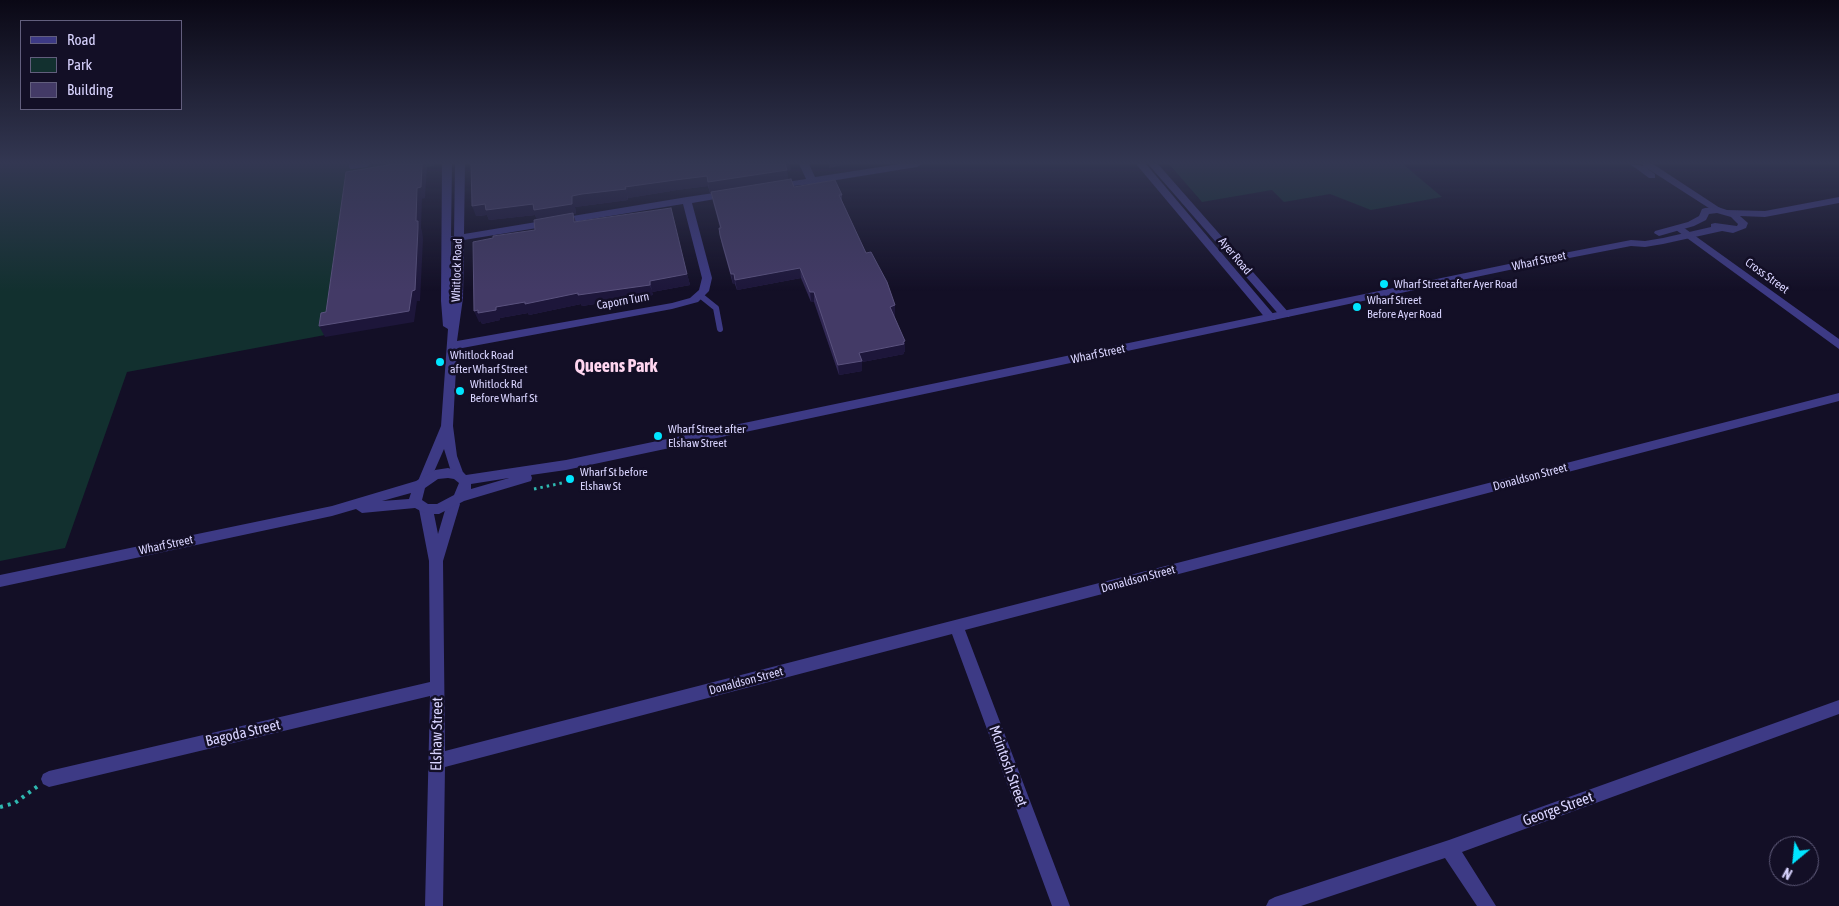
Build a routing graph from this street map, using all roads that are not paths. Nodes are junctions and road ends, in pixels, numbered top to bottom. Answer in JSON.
{"nodes":[{"id":1,"x":446,"y":206,"type":"edge"},
{"id":2,"x":459,"y":206,"type":"edge"},
{"id":3,"x":649,"y":206,"type":"edge"},
{"id":4,"x":689,"y":206,"type":"edge"},
{"id":5,"x":1177,"y":206,"type":"edge"},
{"id":6,"x":1189,"y":206,"type":"edge"},
{"id":7,"x":1691,"y":206,"type":"edge"},
{"id":8,"x":1712,"y":206,"type":"edge"},
{"id":9,"x":1806,"y":206,"type":"edge"},
{"id":10,"x":1718,"y":210,"type":"junction"},
{"id":11,"x":1729,"y":212,"type":"junction"},
{"id":12,"x":1765,"y":214,"type":"junction"},
{"id":13,"x":1703,"y":215,"type":"junction"},
{"id":14,"x":1743,"y":223,"type":"junction"},
{"id":15,"x":1680,"y":228,"type":"junction"},
{"id":16,"x":1721,"y":228,"type":"junction"},
{"id":17,"x":1689,"y":234,"type":"junction"},
{"id":18,"x":458,"y":238,"type":"junction"},
{"id":19,"x":446,"y":240,"type":"junction"},
{"id":20,"x":1631,"y":243,"type":"junction"},
{"id":21,"x":700,"y":296,"type":"junction"},
{"id":22,"x":1284,"y":316,"type":"junction"},
{"id":23,"x":1271,"y":318,"type":"junction"},
{"id":24,"x":720,"y":328,"type":"dead end"},
{"id":25,"x":1839,"y":345,"type":"edge"},
{"id":26,"x":451,"y":346,"type":"junction"},
{"id":27,"x":1839,"y":397,"type":"edge"},
{"id":28,"x":447,"y":426,"type":"junction"},
{"id":29,"x":566,"y":464,"type":"junction"},
{"id":30,"x":461,"y":478,"type":"junction"},
{"id":31,"x":422,"y":483,"type":"junction"},
{"id":32,"x":457,"y":500,"type":"junction"},
{"id":33,"x":421,"y":506,"type":"junction"},
{"id":34,"x":332,"y":511,"type":"junction"},
{"id":35,"x":436,"y":561,"type":"junction"},
{"id":36,"x":0,"y":581,"type":"edge"},
{"id":37,"x":956,"y":626,"type":"junction"},
{"id":38,"x":438,"y":687,"type":"junction"},
{"id":39,"x":1839,"y":707,"type":"edge"},
{"id":40,"x":437,"y":761,"type":"junction"},
{"id":41,"x":49,"y":779,"type":"road end"},
{"id":42,"x":1449,"y":848,"type":"junction"},
{"id":43,"x":434,"y":906,"type":"edge"},
{"id":44,"x":1060,"y":906,"type":"edge"},
{"id":45,"x":1276,"y":906,"type":"edge"},
{"id":46,"x":1487,"y":906,"type":"edge"}],
"edges":[{"from":1,"to":19,"type":"street","name":"Whitlock Road"},
{"from":2,"to":18,"type":"street","name":"Whitlock Road"},
{"from":3,"to":18,"type":"street"},
{"from":4,"to":21,"type":"street"},
{"from":5,"to":23,"type":"street","name":"Ayer Road"},
{"from":6,"to":22,"type":"street","name":"Ayer Road"},
{"from":7,"to":13,"type":"street"},
{"from":8,"to":10,"type":"street"},
{"from":9,"to":12,"type":"street"},
{"from":10,"to":11,"type":"street"},
{"from":10,"to":13,"type":"street","name":"Wharf Street"},
{"from":11,"to":12,"type":"street"},
{"from":11,"to":14,"type":"street"},
{"from":12,"to":14,"type":"street"},
{"from":13,"to":15,"type":"street","name":"Wharf Street"},
{"from":13,"to":16,"type":"street"},
{"from":14,"to":16,"type":"street","name":"Wharf Street"},
{"from":15,"to":17,"type":"street","name":"Cross Street"},
{"from":15,"to":20,"type":"street","name":"Wharf Street"},
{"from":16,"to":17,"type":"street","name":"Wharf Street"},
{"from":17,"to":20,"type":"street","name":"Wharf Street"},
{"from":17,"to":25,"type":"street","name":"Cross Street"},
{"from":18,"to":19,"type":"street"},
{"from":18,"to":26,"type":"street","name":"Whitlock Road"},
{"from":19,"to":26,"type":"street","name":"Whitlock Road"},
{"from":20,"to":22,"type":"street","name":"Wharf Street"},
{"from":21,"to":24,"type":"lane"},
{"from":21,"to":26,"type":"street","name":"Caporn Turn"},
{"from":22,"to":23,"type":"street","name":"Wharf Street"},
{"from":23,"to":29,"type":"street","name":"Wharf Street"},
{"from":26,"to":28,"type":"street","name":"Whitlock Road"},
{"from":27,"to":37,"type":"street","name":"Donaldson Street"},
{"from":28,"to":30,"type":"street","name":"Whitlock Road"},
{"from":28,"to":31,"type":"street","name":"Whitlock Road"},
{"from":29,"to":30,"type":"street","name":"Wharf Street"},
{"from":29,"to":32,"type":"street","name":"Wharf Street"},
{"from":30,"to":31,"type":"street"},
{"from":30,"to":32,"type":"street"},
{"from":31,"to":33,"type":"street"},
{"from":31,"to":34,"type":"street","name":"Wharf Street"},
{"from":32,"to":33,"type":"street"},
{"from":32,"to":35,"type":"street","name":"Elshaw Street"},
{"from":33,"to":34,"type":"street","name":"Wharf Street"},
{"from":33,"to":35,"type":"street","name":"Elshaw Street"},
{"from":34,"to":36,"type":"street","name":"Wharf Street"},
{"from":35,"to":38,"type":"street","name":"Elshaw Street"},
{"from":37,"to":40,"type":"street","name":"Donaldson Street"},
{"from":37,"to":44,"type":"street","name":"Mcintosh Street"},
{"from":38,"to":40,"type":"street","name":"Elshaw Street"},
{"from":38,"to":41,"type":"street","name":"Bagoda Street"},
{"from":39,"to":42,"type":"street","name":"George Street"},
{"from":40,"to":43,"type":"street","name":"Elshaw Street"},
{"from":42,"to":45,"type":"street","name":"George Street"},
{"from":42,"to":46,"type":"street"}]}
